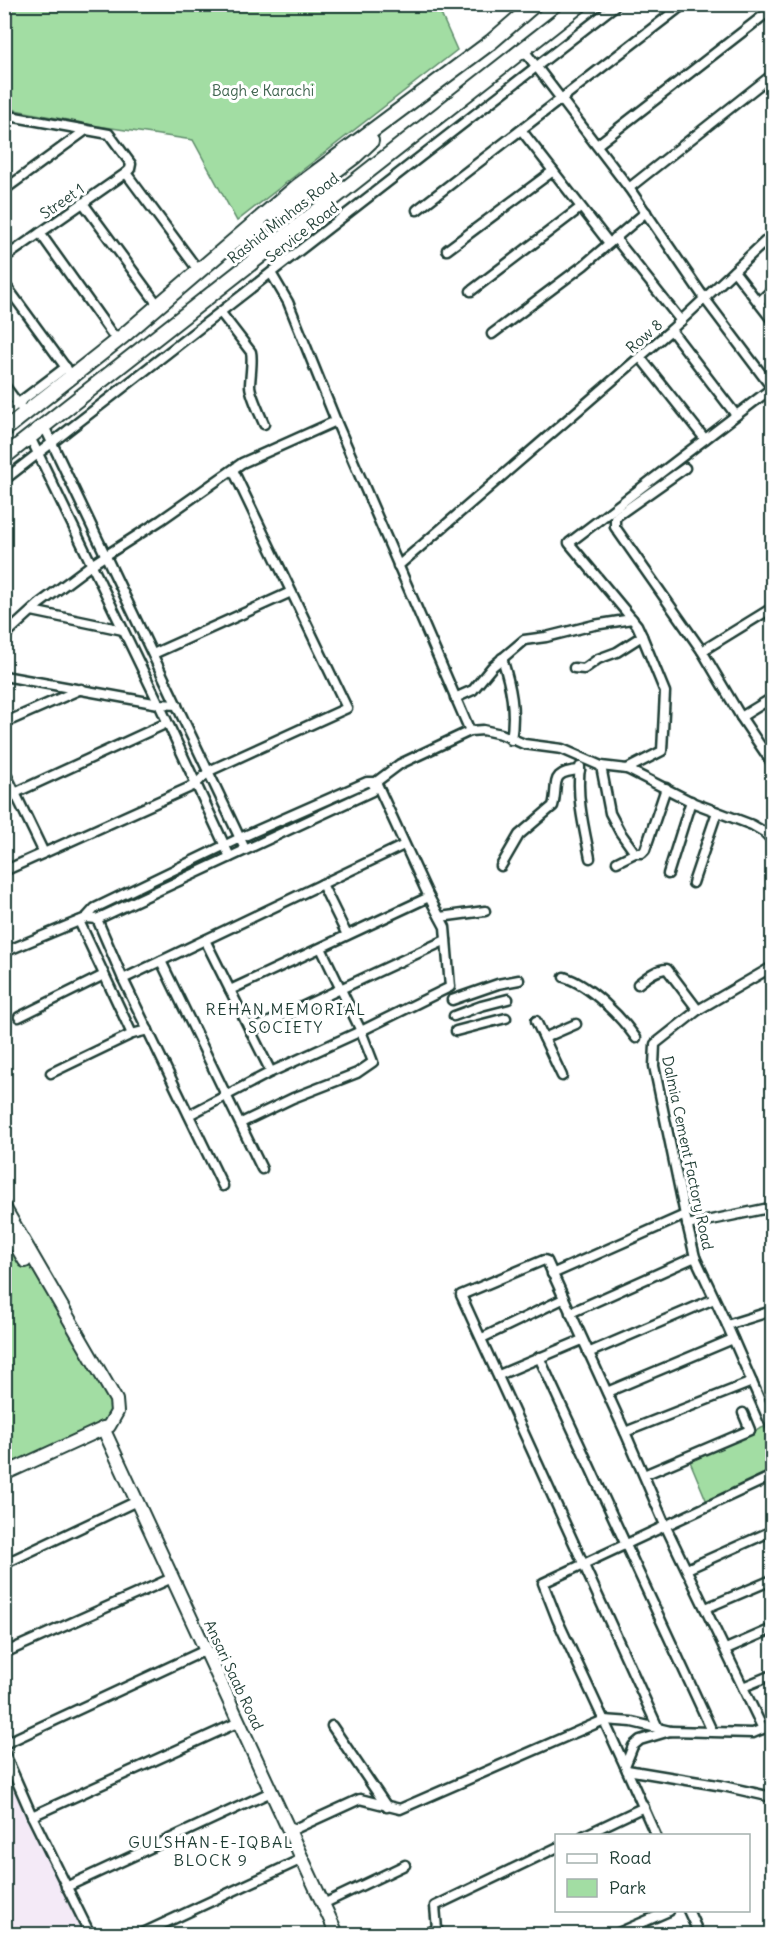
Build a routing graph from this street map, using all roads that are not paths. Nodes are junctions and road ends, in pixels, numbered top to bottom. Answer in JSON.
{"nodes":[{"id":1,"x":535,"y":4,"type":"edge"},
{"id":2,"x":574,"y":4,"type":"edge"},
{"id":3,"x":581,"y":4,"type":"edge"},
{"id":4,"x":617,"y":4,"type":"edge"},
{"id":5,"x":684,"y":4,"type":"edge"},
{"id":6,"x":772,"y":9,"type":"edge"},
{"id":7,"x":562,"y":18,"type":"junction"},
{"id":8,"x":523,"y":49,"type":"junction"},
{"id":9,"x":536,"y":66,"type":"junction"},
{"id":10,"x":771,"y":79,"type":"edge"},
{"id":11,"x":562,"y":99,"type":"junction"},
{"id":12,"x":404,"y":108,"type":"junction"},
{"id":13,"x":9,"y":116,"type":"edge"},
{"id":14,"x":4,"y":123,"type":"edge"},
{"id":15,"x":86,"y":130,"type":"junction"},
{"id":16,"x":522,"y":131,"type":"junction"},
{"id":17,"x":597,"y":145,"type":"junction"},
{"id":18,"x":382,"y":161,"type":"junction"},
{"id":19,"x":129,"y":168,"type":"junction"},
{"id":20,"x":553,"y":171,"type":"junction"},
{"id":21,"x":629,"y":188,"type":"junction"},
{"id":22,"x":4,"y":190,"type":"edge"},
{"id":23,"x":83,"y":203,"type":"junction"},
{"id":24,"x":580,"y":208,"type":"junction"},
{"id":25,"x":417,"y":210,"type":"dead end"},
{"id":26,"x":646,"y":212,"type":"junction"},
{"id":27,"x":40,"y":233,"type":"junction"},
{"id":28,"x":772,"y":235,"type":"edge"},
{"id":29,"x":612,"y":241,"type":"junction"},
{"id":30,"x":447,"y":250,"type":"dead end"},
{"id":31,"x":4,"y":258,"type":"edge"},
{"id":32,"x":198,"y":270,"type":"junction"},
{"id":33,"x":735,"y":271,"type":"junction"},
{"id":34,"x":272,"y":273,"type":"junction"},
{"id":35,"x":4,"y":283,"type":"edge"},
{"id":36,"x":772,"y":290,"type":"edge"},
{"id":37,"x":471,"y":291,"type":"dead end"},
{"id":38,"x":705,"y":299,"type":"junction"},
{"id":39,"x":759,"y":302,"type":"junction"},
{"id":40,"x":158,"y":305,"type":"junction"},
{"id":41,"x":221,"y":313,"type":"junction"},
{"id":42,"x":772,"y":320,"type":"edge"},
{"id":43,"x":681,"y":321,"type":"junction"},
{"id":44,"x":671,"y":330,"type":"junction"},
{"id":45,"x":492,"y":334,"type":"dead end"},
{"id":46,"x":117,"y":341,"type":"junction"},
{"id":47,"x":640,"y":357,"type":"junction"},
{"id":48,"x":69,"y":371,"type":"junction"},
{"id":49,"x":4,"y":385,"type":"edge"},
{"id":50,"x":772,"y":388,"type":"edge"},
{"id":51,"x":21,"y":409,"type":"junction"},
{"id":52,"x":4,"y":414,"type":"edge"},
{"id":53,"x":736,"y":415,"type":"junction"},
{"id":54,"x":336,"y":421,"type":"junction"},
{"id":55,"x":264,"y":424,"type":"dead end"},
{"id":56,"x":44,"y":426,"type":"junction"},
{"id":57,"x":4,"y":430,"type":"edge"},
{"id":58,"x":30,"y":437,"type":"junction"},
{"id":59,"x":705,"y":439,"type":"junction"},
{"id":60,"x":54,"y":443,"type":"junction"},
{"id":61,"x":39,"y":454,"type":"junction"},
{"id":62,"x":4,"y":457,"type":"edge"},
{"id":63,"x":685,"y":468,"type":"dead end"},
{"id":64,"x":233,"y":470,"type":"junction"},
{"id":65,"x":4,"y":480,"type":"edge"},
{"id":66,"x":106,"y":555,"type":"junction"},
{"id":67,"x":91,"y":565,"type":"junction"},
{"id":68,"x":398,"y":566,"type":"junction"},
{"id":69,"x":291,"y":592,"type":"junction"},
{"id":70,"x":772,"y":608,"type":"edge"},
{"id":71,"x":32,"y":611,"type":"junction"},
{"id":72,"x":632,"y":619,"type":"junction"},
{"id":73,"x":123,"y":630,"type":"junction"},
{"id":74,"x":4,"y":636,"type":"edge"},
{"id":75,"x":642,"y":636,"type":"junction"},
{"id":76,"x":702,"y":651,"type":"junction"},
{"id":77,"x":153,"y":654,"type":"junction"},
{"id":78,"x":502,"y":658,"type":"junction"},
{"id":79,"x":574,"y":669,"type":"dead end"},
{"id":80,"x":4,"y":676,"type":"edge"},
{"id":81,"x":81,"y":689,"type":"junction"},
{"id":82,"x":455,"y":698,"type":"junction"},
{"id":83,"x":772,"y":698,"type":"edge"},
{"id":84,"x":159,"y":704,"type":"junction"},
{"id":85,"x":177,"y":705,"type":"junction"},
{"id":86,"x":741,"y":717,"type":"junction"},
{"id":87,"x":4,"y":723,"type":"edge"},
{"id":88,"x":167,"y":723,"type":"junction"},
{"id":89,"x":470,"y":731,"type":"junction"},
{"id":90,"x":511,"y":740,"type":"junction"},
{"id":91,"x":581,"y":757,"type":"junction"},
{"id":92,"x":772,"y":763,"type":"edge"},
{"id":93,"x":601,"y":766,"type":"junction"},
{"id":94,"x":627,"y":769,"type":"junction"},
{"id":95,"x":4,"y":770,"type":"edge"},
{"id":96,"x":209,"y":771,"type":"junction"},
{"id":97,"x":580,"y":771,"type":"junction"},
{"id":98,"x":376,"y":782,"type":"junction"},
{"id":99,"x":195,"y":785,"type":"junction"},
{"id":100,"x":666,"y":788,"type":"junction"},
{"id":101,"x":15,"y":793,"type":"junction"},
{"id":102,"x":4,"y":798,"type":"edge"},
{"id":103,"x":691,"y":801,"type":"junction"},
{"id":104,"x":319,"y":803,"type":"junction"},
{"id":105,"x":717,"y":812,"type":"junction"},
{"id":106,"x":323,"y":813,"type":"junction"},
{"id":107,"x":240,"y":838,"type":"junction"},
{"id":108,"x":772,"y":840,"type":"edge"},
{"id":109,"x":404,"y":845,"type":"junction"},
{"id":110,"x":225,"y":846,"type":"junction"},
{"id":111,"x":245,"y":849,"type":"junction"},
{"id":112,"x":44,"y":853,"type":"junction"},
{"id":113,"x":635,"y":853,"type":"junction"},
{"id":114,"x":230,"y":857,"type":"junction"},
{"id":115,"x":590,"y":858,"type":"dead end"},
{"id":116,"x":617,"y":862,"type":"dead end"},
{"id":117,"x":501,"y":866,"type":"dead end"},
{"id":118,"x":4,"y":871,"type":"edge"},
{"id":119,"x":668,"y":874,"type":"dead end"},
{"id":120,"x":693,"y":883,"type":"dead end"},
{"id":121,"x":322,"y":884,"type":"junction"},
{"id":122,"x":429,"y":897,"type":"junction"},
{"id":123,"x":485,"y":911,"type":"dead end"},
{"id":124,"x":440,"y":917,"type":"junction"},
{"id":125,"x":82,"y":919,"type":"junction"},
{"id":126,"x":97,"y":919,"type":"junction"},
{"id":127,"x":347,"y":935,"type":"junction"},
{"id":128,"x":205,"y":940,"type":"junction"},
{"id":129,"x":446,"y":940,"type":"junction"},
{"id":130,"x":321,"y":948,"type":"junction"},
{"id":131,"x":4,"y":952,"type":"edge"},
{"id":132,"x":161,"y":961,"type":"junction"},
{"id":133,"x":772,"y":967,"type":"edge"},
{"id":134,"x":104,"y":975,"type":"junction"},
{"id":135,"x":564,"y":977,"type":"dead end"},
{"id":136,"x":123,"y":979,"type":"junction"},
{"id":137,"x":519,"y":980,"type":"dead end"},
{"id":138,"x":638,"y":984,"type":"dead end"},
{"id":139,"x":341,"y":989,"type":"junction"},
{"id":140,"x":230,"y":990,"type":"junction"},
{"id":141,"x":508,"y":999,"type":"dead end"},
{"id":142,"x":452,"y":1000,"type":"dead end"},
{"id":143,"x":699,"y":1010,"type":"junction"},
{"id":144,"x":454,"y":1016,"type":"dead end"},
{"id":145,"x":19,"y":1017,"type":"dead end"},
{"id":146,"x":506,"y":1018,"type":"dead end"},
{"id":147,"x":536,"y":1021,"type":"dead end"},
{"id":148,"x":576,"y":1024,"type":"dead end"},
{"id":149,"x":148,"y":1030,"type":"junction"},
{"id":150,"x":250,"y":1031,"type":"junction"},
{"id":151,"x":361,"y":1031,"type":"junction"},
{"id":152,"x":456,"y":1031,"type":"dead end"},
{"id":153,"x":132,"y":1034,"type":"junction"},
{"id":154,"x":544,"y":1038,"type":"junction"},
{"id":155,"x":636,"y":1038,"type":"dead end"},
{"id":156,"x":51,"y":1072,"type":"dead end"},
{"id":157,"x":271,"y":1072,"type":"junction"},
{"id":158,"x":562,"y":1076,"type":"dead end"},
{"id":159,"x":226,"y":1095,"type":"junction"},
{"id":160,"x":189,"y":1115,"type":"junction"},
{"id":161,"x":241,"y":1123,"type":"junction"},
{"id":162,"x":262,"y":1169,"type":"dead end"},
{"id":163,"x":223,"y":1186,"type":"dead end"},
{"id":164,"x":4,"y":1207,"type":"edge"},
{"id":165,"x":769,"y":1208,"type":"dead end"},
{"id":166,"x":685,"y":1215,"type":"junction"},
{"id":167,"x":4,"y":1225,"type":"edge"},
{"id":168,"x":687,"y":1225,"type":"junction"},
{"id":169,"x":695,"y":1257,"type":"junction"},
{"id":170,"x":552,"y":1274,"type":"junction"},
{"id":171,"x":563,"y":1299,"type":"junction"},
{"id":172,"x":714,"y":1299,"type":"junction"},
{"id":173,"x":772,"y":1311,"type":"edge"},
{"id":174,"x":570,"y":1313,"type":"junction"},
{"id":175,"x":728,"y":1325,"type":"junction"},
{"id":176,"x":482,"y":1338,"type":"junction"},
{"id":177,"x":734,"y":1339,"type":"junction"},
{"id":178,"x":582,"y":1340,"type":"junction"},
{"id":179,"x":588,"y":1353,"type":"junction"},
{"id":180,"x":539,"y":1357,"type":"junction"},
{"id":181,"x":498,"y":1375,"type":"junction"},
{"id":182,"x":752,"y":1382,"type":"junction"},
{"id":183,"x":606,"y":1392,"type":"junction"},
{"id":184,"x":116,"y":1406,"type":"junction"},
{"id":185,"x":743,"y":1413,"type":"dead end"},
{"id":186,"x":770,"y":1417,"type":"edge"},
{"id":187,"x":104,"y":1428,"type":"junction"},
{"id":188,"x":772,"y":1428,"type":"edge"},
{"id":189,"x":625,"y":1432,"type":"junction"},
{"id":190,"x":4,"y":1474,"type":"edge"},
{"id":191,"x":644,"y":1475,"type":"junction"},
{"id":192,"x":772,"y":1476,"type":"edge"},
{"id":193,"x":137,"y":1501,"type":"junction"},
{"id":194,"x":665,"y":1525,"type":"junction"},
{"id":195,"x":772,"y":1531,"type":"edge"},
{"id":196,"x":625,"y":1544,"type":"junction"},
{"id":197,"x":4,"y":1564,"type":"edge"},
{"id":198,"x":584,"y":1564,"type":"junction"},
{"id":199,"x":687,"y":1569,"type":"junction"},
{"id":200,"x":172,"y":1578,"type":"junction"},
{"id":201,"x":772,"y":1580,"type":"edge"},
{"id":202,"x":706,"y":1608,"type":"junction"},
{"id":203,"x":772,"y":1629,"type":"edge"},
{"id":204,"x":726,"y":1649,"type":"junction"},
{"id":205,"x":206,"y":1650,"type":"junction"},
{"id":206,"x":4,"y":1653,"type":"edge"},
{"id":207,"x":772,"y":1675,"type":"edge"},
{"id":208,"x":743,"y":1687,"type":"junction"},
{"id":209,"x":604,"y":1720,"type":"junction"},
{"id":210,"x":239,"y":1722,"type":"junction"},
{"id":211,"x":772,"y":1725,"type":"edge"},
{"id":212,"x":332,"y":1726,"type":"dead end"},
{"id":213,"x":658,"y":1728,"type":"junction"},
{"id":214,"x":763,"y":1729,"type":"junction"},
{"id":215,"x":670,"y":1731,"type":"junction"},
{"id":216,"x":712,"y":1731,"type":"junction"},
{"id":217,"x":4,"y":1744,"type":"edge"},
{"id":218,"x":4,"y":1752,"type":"edge"},
{"id":219,"x":626,"y":1768,"type":"junction"},
{"id":220,"x":271,"y":1792,"type":"junction"},
{"id":221,"x":772,"y":1797,"type":"edge"},
{"id":222,"x":644,"y":1807,"type":"junction"},
{"id":223,"x":388,"y":1808,"type":"junction"},
{"id":224,"x":32,"y":1816,"type":"junction"},
{"id":225,"x":290,"y":1831,"type":"junction"},
{"id":226,"x":587,"y":1834,"type":"edge"},
{"id":227,"x":655,"y":1834,"type":"edge"},
{"id":228,"x":555,"y":1848,"type":"edge"},
{"id":229,"x":302,"y":1859,"type":"junction"},
{"id":230,"x":405,"y":1865,"type":"dead end"},
{"id":231,"x":66,"y":1887,"type":"junction"},
{"id":232,"x":323,"y":1904,"type":"junction"},
{"id":233,"x":667,"y":1912,"type":"edge"},
{"id":234,"x":688,"y":1912,"type":"edge"},
{"id":235,"x":439,"y":1932,"type":"edge"},
{"id":236,"x":336,"y":1934,"type":"edge"},
{"id":237,"x":90,"y":1935,"type":"edge"},
{"id":238,"x":141,"y":1935,"type":"edge"},
{"id":239,"x":426,"y":1935,"type":"edge"},
{"id":240,"x":616,"y":1935,"type":"edge"},
{"id":241,"x":699,"y":1935,"type":"edge"}],
"edges":[{"from":1,"to":12,"type":"main road","name":"Rashid Minhas Road"},
{"from":2,"to":7,"type":"main road"},
{"from":3,"to":7,"type":"main road","name":"Rashid Minhas Road"},
{"from":4,"to":9,"type":"street","name":"Service Road"},
{"from":5,"to":11,"type":"street"},
{"from":6,"to":17,"type":"street"},
{"from":7,"to":8,"type":"main road","name":"Rashid Minhas Road"},
{"from":8,"to":9,"type":"street"},
{"from":8,"to":18,"type":"main road","name":"Rashid Minhas Road"},
{"from":9,"to":11,"type":"street"},
{"from":9,"to":34,"type":"street","name":"Service Road"},
{"from":10,"to":21,"type":"street"},
{"from":11,"to":16,"type":"street"},
{"from":11,"to":17,"type":"street"},
{"from":12,"to":18,"type":"main road"},
{"from":12,"to":32,"type":"main road","name":"Rashid Minhas Road"},
{"from":13,"to":14,"type":"street"},
{"from":13,"to":15,"type":"street"},
{"from":15,"to":19,"type":"street"},
{"from":15,"to":22,"type":"street"},
{"from":16,"to":20,"type":"street"},
{"from":16,"to":25,"type":"street"},
{"from":17,"to":21,"type":"street"},
{"from":18,"to":56,"type":"main road","name":"Rashid Minhas Road"},
{"from":19,"to":23,"type":"street","name":"Street 1"},
{"from":19,"to":32,"type":"street"},
{"from":20,"to":24,"type":"street"},
{"from":20,"to":30,"type":"street"},
{"from":21,"to":26,"type":"street"},
{"from":23,"to":27,"type":"street","name":"Street 1"},
{"from":23,"to":40,"type":"street"},
{"from":24,"to":29,"type":"street"},
{"from":24,"to":37,"type":"street"},
{"from":26,"to":29,"type":"street"},
{"from":26,"to":38,"type":"street"},
{"from":27,"to":31,"type":"street","name":"Street 1"},
{"from":27,"to":46,"type":"street"},
{"from":28,"to":33,"type":"street","name":"Row 8"},
{"from":29,"to":43,"type":"street"},
{"from":29,"to":45,"type":"street"},
{"from":32,"to":40,"type":"main road","name":"Rashid Minhas Road"},
{"from":33,"to":38,"type":"street","name":"Row 8"},
{"from":33,"to":39,"type":"street"},
{"from":34,"to":41,"type":"street","name":"Service Road"},
{"from":34,"to":54,"type":"street"},
{"from":35,"to":48,"type":"street"},
{"from":36,"to":39,"type":"street"},
{"from":38,"to":43,"type":"street","name":"Row 8"},
{"from":38,"to":50,"type":"street"},
{"from":39,"to":42,"type":"street"},
{"from":40,"to":46,"type":"main road","name":"Rashid Minhas Road"},
{"from":41,"to":55,"type":"street"},
{"from":41,"to":60,"type":"street","name":"Service Road"},
{"from":43,"to":44,"type":"street","name":"Row 8"},
{"from":44,"to":47,"type":"street","name":"Row 8"},
{"from":44,"to":53,"type":"street"},
{"from":46,"to":48,"type":"main road","name":"Rashid Minhas Road"},
{"from":47,"to":59,"type":"street"},
{"from":47,"to":68,"type":"street","name":"Row 8"},
{"from":48,"to":51,"type":"main road","name":"Rashid Minhas Road"},
{"from":49,"to":51,"type":"street"},
{"from":50,"to":53,"type":"street"},
{"from":51,"to":52,"type":"street"},
{"from":51,"to":57,"type":"main road","name":"Rashid Minhas Road"},
{"from":53,"to":59,"type":"street"},
{"from":54,"to":64,"type":"street"},
{"from":54,"to":68,"type":"street"},
{"from":56,"to":58,"type":"main road","name":"Rashid Minhas Road"},
{"from":56,"to":60,"type":"street"},
{"from":58,"to":61,"type":"street"},
{"from":58,"to":62,"type":"main road","name":"Rashid Minhas Road"},
{"from":59,"to":72,"type":"street"},
{"from":60,"to":61,"type":"street","name":"Service Road"},
{"from":60,"to":66,"type":"street"},
{"from":61,"to":65,"type":"street","name":"Service Road"},
{"from":61,"to":67,"type":"street"},
{"from":63,"to":76,"type":"street"},
{"from":64,"to":66,"type":"street"},
{"from":64,"to":69,"type":"street"},
{"from":66,"to":67,"type":"street"},
{"from":66,"to":77,"type":"street"},
{"from":67,"to":71,"type":"street"},
{"from":67,"to":73,"type":"street"},
{"from":68,"to":82,"type":"street"},
{"from":69,"to":77,"type":"street"},
{"from":69,"to":96,"type":"street"},
{"from":70,"to":76,"type":"street"},
{"from":71,"to":73,"type":"street"},
{"from":71,"to":74,"type":"street"},
{"from":72,"to":75,"type":"street"},
{"from":72,"to":78,"type":"street"},
{"from":73,"to":84,"type":"street"},
{"from":75,"to":79,"type":"street"},
{"from":75,"to":94,"type":"street"},
{"from":76,"to":86,"type":"street"},
{"from":77,"to":85,"type":"street"},
{"from":78,"to":82,"type":"street"},
{"from":78,"to":90,"type":"street"},
{"from":80,"to":81,"type":"street"},
{"from":81,"to":84,"type":"street"},
{"from":81,"to":87,"type":"street"},
{"from":82,"to":89,"type":"street"},
{"from":83,"to":86,"type":"street"},
{"from":84,"to":85,"type":"street"},
{"from":84,"to":88,"type":"street"},
{"from":85,"to":96,"type":"street"},
{"from":86,"to":92,"type":"street"},
{"from":88,"to":99,"type":"street"},
{"from":88,"to":101,"type":"street"},
{"from":89,"to":90,"type":"street"},
{"from":89,"to":98,"type":"street"},
{"from":90,"to":91,"type":"street"},
{"from":91,"to":93,"type":"street"},
{"from":91,"to":97,"type":"street"},
{"from":93,"to":94,"type":"street"},
{"from":93,"to":113,"type":"street"},
{"from":94,"to":100,"type":"street"},
{"from":95,"to":101,"type":"street"},
{"from":96,"to":99,"type":"street"},
{"from":96,"to":107,"type":"street"},
{"from":97,"to":115,"type":"street"},
{"from":97,"to":117,"type":"street"},
{"from":98,"to":104,"type":"street"},
{"from":98,"to":106,"type":"street"},
{"from":98,"to":109,"type":"street"},
{"from":99,"to":110,"type":"street"},
{"from":99,"to":112,"type":"street"},
{"from":100,"to":103,"type":"street"},
{"from":100,"to":113,"type":"street"},
{"from":101,"to":102,"type":"street"},
{"from":101,"to":112,"type":"street"},
{"from":103,"to":105,"type":"street"},
{"from":103,"to":119,"type":"street"},
{"from":104,"to":106,"type":"street"},
{"from":104,"to":107,"type":"street"},
{"from":105,"to":108,"type":"street"},
{"from":105,"to":120,"type":"street"},
{"from":106,"to":111,"type":"street"},
{"from":107,"to":110,"type":"street"},
{"from":107,"to":111,"type":"street"},
{"from":109,"to":121,"type":"street"},
{"from":109,"to":122,"type":"street"},
{"from":110,"to":114,"type":"street"},
{"from":110,"to":125,"type":"street"},
{"from":111,"to":114,"type":"street"},
{"from":112,"to":118,"type":"street"},
{"from":113,"to":116,"type":"street"},
{"from":114,"to":126,"type":"street"},
{"from":121,"to":127,"type":"street"},
{"from":121,"to":128,"type":"street"},
{"from":122,"to":124,"type":"street"},
{"from":122,"to":127,"type":"street"},
{"from":123,"to":124,"type":"street"},
{"from":124,"to":129,"type":"street"},
{"from":125,"to":126,"type":"street"},
{"from":125,"to":131,"type":"street"},
{"from":125,"to":134,"type":"street"},
{"from":126,"to":136,"type":"street"},
{"from":127,"to":130,"type":"street"},
{"from":128,"to":132,"type":"street"},
{"from":128,"to":140,"type":"street"},
{"from":129,"to":139,"type":"street"},
{"from":129,"to":151,"type":"street"},
{"from":130,"to":139,"type":"street"},
{"from":130,"to":140,"type":"street"},
{"from":132,"to":136,"type":"street"},
{"from":132,"to":159,"type":"street"},
{"from":133,"to":143,"type":"street","name":"Dalmia Cement Factory Road"},
{"from":134,"to":145,"type":"street"},
{"from":134,"to":153,"type":"street"},
{"from":135,"to":155,"type":"street"},
{"from":136,"to":149,"type":"street"},
{"from":137,"to":142,"type":"street"},
{"from":138,"to":143,"type":"street"},
{"from":139,"to":150,"type":"street"},
{"from":139,"to":151,"type":"street"},
{"from":140,"to":150,"type":"street"},
{"from":141,"to":144,"type":"street"},
{"from":143,"to":166,"type":"street","name":"Dalmia Cement Factory Road"},
{"from":146,"to":152,"type":"street"},
{"from":147,"to":154,"type":"street"},
{"from":148,"to":154,"type":"street"},
{"from":149,"to":153,"type":"street"},
{"from":149,"to":160,"type":"street"},
{"from":150,"to":157,"type":"street"},
{"from":151,"to":157,"type":"street"},
{"from":151,"to":161,"type":"street"},
{"from":153,"to":156,"type":"street"},
{"from":154,"to":158,"type":"street"},
{"from":157,"to":159,"type":"street"},
{"from":159,"to":160,"type":"street"},
{"from":159,"to":161,"type":"street"},
{"from":160,"to":163,"type":"street"},
{"from":161,"to":162,"type":"street"},
{"from":164,"to":184,"type":"street"},
{"from":165,"to":168,"type":"street"},
{"from":166,"to":168,"type":"street","name":"Dalmia Cement Factory Road"},
{"from":166,"to":170,"type":"street"},
{"from":167,"to":184,"type":"street"},
{"from":168,"to":169,"type":"street","name":"Dalmia Cement Factory Road"},
{"from":169,"to":172,"type":"street","name":"Dalmia Cement Factory Road"},
{"from":169,"to":174,"type":"street"},
{"from":170,"to":171,"type":"street"},
{"from":170,"to":176,"type":"street"},
{"from":171,"to":174,"type":"street"},
{"from":171,"to":176,"type":"street"},
{"from":172,"to":175,"type":"street","name":"Dalmia Cement Factory Road"},
{"from":172,"to":179,"type":"street"},
{"from":173,"to":175,"type":"street"},
{"from":174,"to":178,"type":"street"},
{"from":175,"to":177,"type":"street","name":"Dalmia Cement Factory Road"},
{"from":176,"to":181,"type":"street"},
{"from":177,"to":182,"type":"street","name":"Dalmia Cement Factory Road"},
{"from":177,"to":183,"type":"street"},
{"from":178,"to":179,"type":"street"},
{"from":178,"to":180,"type":"street"},
{"from":179,"to":183,"type":"street"},
{"from":180,"to":181,"type":"street"},
{"from":180,"to":196,"type":"street"},
{"from":181,"to":198,"type":"street"},
{"from":182,"to":186,"type":"street","name":"Dalmia Cement Factory Road"},
{"from":182,"to":189,"type":"street"},
{"from":183,"to":189,"type":"street"},
{"from":184,"to":187,"type":"street"},
{"from":185,"to":191,"type":"street"},
{"from":186,"to":188,"type":"street","name":"Dalmia Cement Factory Road"},
{"from":187,"to":190,"type":"street"},
{"from":187,"to":193,"type":"street","name":"Ansari Saab Road"},
{"from":189,"to":191,"type":"street"},
{"from":191,"to":194,"type":"street"},
{"from":192,"to":194,"type":"street"},
{"from":193,"to":197,"type":"street"},
{"from":193,"to":200,"type":"street","name":"Ansari Saab Road"},
{"from":194,"to":196,"type":"street"},
{"from":194,"to":199,"type":"street"},
{"from":195,"to":199,"type":"street"},
{"from":196,"to":198,"type":"street"},
{"from":196,"to":216,"type":"street"},
{"from":198,"to":209,"type":"street"},
{"from":198,"to":213,"type":"street"},
{"from":199,"to":202,"type":"street"},
{"from":200,"to":205,"type":"street","name":"Ansari Saab Road"},
{"from":200,"to":206,"type":"street"},
{"from":201,"to":202,"type":"street"},
{"from":202,"to":204,"type":"street"},
{"from":203,"to":204,"type":"street"},
{"from":204,"to":208,"type":"street"},
{"from":205,"to":210,"type":"street","name":"Ansari Saab Road"},
{"from":205,"to":217,"type":"street"},
{"from":207,"to":208,"type":"street"},
{"from":208,"to":214,"type":"street"},
{"from":209,"to":213,"type":"street"},
{"from":209,"to":219,"type":"street"},
{"from":209,"to":223,"type":"street"},
{"from":210,"to":220,"type":"street","name":"Ansari Saab Road"},
{"from":210,"to":224,"type":"street"},
{"from":211,"to":214,"type":"street"},
{"from":212,"to":223,"type":"street"},
{"from":213,"to":215,"type":"street"},
{"from":214,"to":216,"type":"street"},
{"from":215,"to":216,"type":"street"},
{"from":215,"to":219,"type":"street"},
{"from":218,"to":224,"type":"street"},
{"from":219,"to":221,"type":"street"},
{"from":219,"to":222,"type":"street"},
{"from":220,"to":225,"type":"street","name":"Ansari Saab Road"},
{"from":220,"to":231,"type":"street"},
{"from":222,"to":226,"type":"street"},
{"from":222,"to":227,"type":"street"},
{"from":223,"to":225,"type":"street"},
{"from":224,"to":231,"type":"street"},
{"from":225,"to":229,"type":"street","name":"Ansari Saab Road"},
{"from":228,"to":235,"type":"street"},
{"from":229,"to":232,"type":"street","name":"Ansari Saab Road"},
{"from":229,"to":238,"type":"street"},
{"from":230,"to":232,"type":"street"},
{"from":231,"to":237,"type":"street"},
{"from":232,"to":236,"type":"street","name":"Ansari Saab Road"},
{"from":233,"to":240,"type":"street"},
{"from":234,"to":241,"type":"street"},
{"from":235,"to":239,"type":"street"}]}
